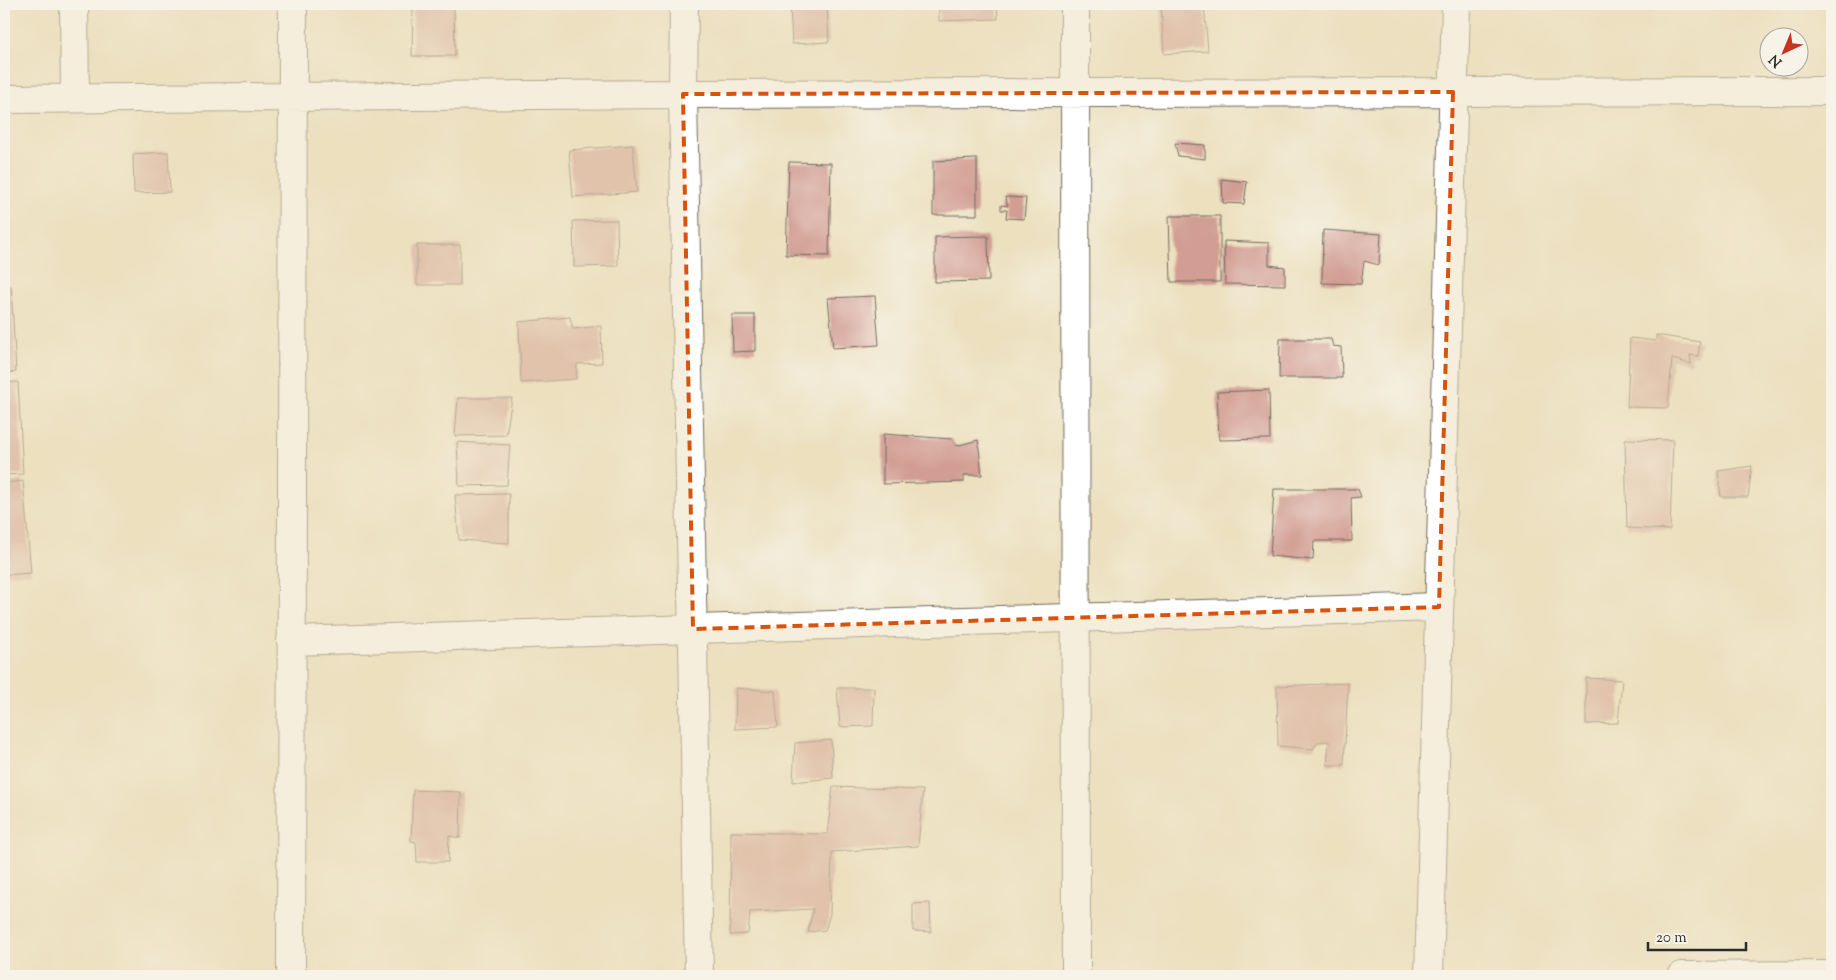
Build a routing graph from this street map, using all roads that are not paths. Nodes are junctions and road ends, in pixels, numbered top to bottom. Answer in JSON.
{"nodes":[{"id":1,"x":74,"y":4,"type":"edge"},
{"id":2,"x":293,"y":4,"type":"edge"},
{"id":3,"x":684,"y":4,"type":"edge"},
{"id":4,"x":1075,"y":4,"type":"edge"},
{"id":5,"x":1456,"y":4,"type":"edge"},
{"id":6,"x":1832,"y":91,"type":"edge"},
{"id":7,"x":1453,"y":92,"type":"junction"},
{"id":8,"x":1075,"y":93,"type":"junction"},
{"id":9,"x":684,"y":94,"type":"junction"},
{"id":10,"x":292,"y":97,"type":"junction"},
{"id":11,"x":75,"y":98,"type":"junction"},
{"id":12,"x":4,"y":99,"type":"edge"},
{"id":13,"x":1439,"y":607,"type":"junction"},
{"id":14,"x":1076,"y":617,"type":"junction"},
{"id":15,"x":693,"y":629,"type":"junction"},
{"id":16,"x":292,"y":641,"type":"junction"},
{"id":17,"x":1832,"y":975,"type":"edge"},
{"id":18,"x":291,"y":976,"type":"edge"},
{"id":19,"x":699,"y":976,"type":"edge"},
{"id":20,"x":1076,"y":976,"type":"edge"},
{"id":21,"x":1429,"y":976,"type":"edge"},
{"id":22,"x":1682,"y":976,"type":"edge"}],
"edges":[{"from":1,"to":11,"type":"street"},
{"from":2,"to":10,"type":"street"},
{"from":3,"to":9,"type":"street"},
{"from":4,"to":8,"type":"street"},
{"from":5,"to":7,"type":"street"},
{"from":6,"to":7,"type":"street"},
{"from":7,"to":8,"type":"street"},
{"from":7,"to":13,"type":"street"},
{"from":8,"to":9,"type":"street"},
{"from":8,"to":14,"type":"street"},
{"from":9,"to":10,"type":"street"},
{"from":9,"to":15,"type":"street"},
{"from":10,"to":11,"type":"street"},
{"from":10,"to":16,"type":"street"},
{"from":11,"to":12,"type":"street"},
{"from":13,"to":14,"type":"street"},
{"from":13,"to":21,"type":"street"},
{"from":14,"to":15,"type":"street"},
{"from":14,"to":20,"type":"street"},
{"from":15,"to":16,"type":"street"},
{"from":15,"to":19,"type":"street"},
{"from":16,"to":18,"type":"street"},
{"from":17,"to":22,"type":"street"}]}
